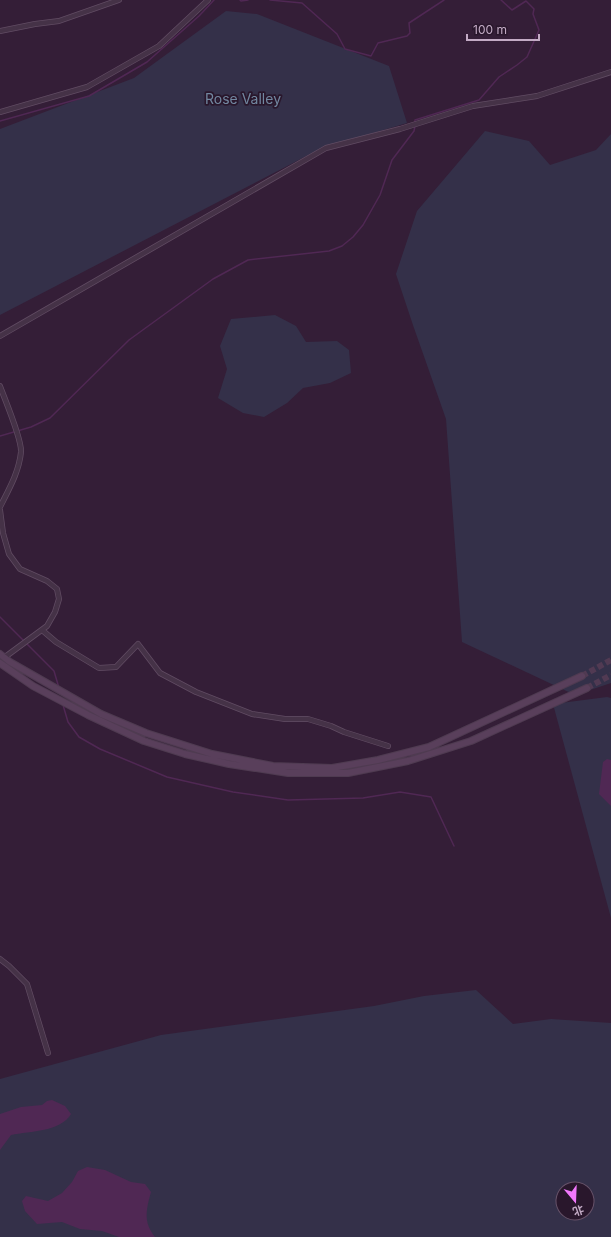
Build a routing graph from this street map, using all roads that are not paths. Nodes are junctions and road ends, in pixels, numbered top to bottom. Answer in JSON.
{"nodes":[{"id":1,"x":119,"y":0,"type":"edge"},
{"id":2,"x":208,"y":0,"type":"edge"},
{"id":3,"x":0,"y":31,"type":"edge"},
{"id":4,"x":611,"y":72,"type":"edge"},
{"id":5,"x":0,"y":112,"type":"edge"},
{"id":6,"x":0,"y":336,"type":"edge"},
{"id":7,"x":0,"y":386,"type":"edge"},
{"id":8,"x":0,"y":507,"type":"edge"},
{"id":9,"x":0,"y":510,"type":"edge"},
{"id":10,"x":42,"y":630,"type":"junction"},
{"id":11,"x":2,"y":656,"type":"edge"},
{"id":12,"x":0,"y":663,"type":"edge"},
{"id":13,"x":582,"y":676,"type":"tunnel mouth"},
{"id":14,"x":587,"y":688,"type":"tunnel mouth"},
{"id":15,"x":135,"y":728,"type":"junction"},
{"id":16,"x":131,"y":735,"type":"junction"},
{"id":17,"x":160,"y":737,"type":"junction"},
{"id":18,"x":159,"y":746,"type":"junction"},
{"id":19,"x":388,"y":746,"type":"dead end"},
{"id":20,"x":0,"y":959,"type":"edge"},
{"id":21,"x":48,"y":1053,"type":"dead end"}],
"edges":[{"from":1,"to":3,"type":"street"},
{"from":2,"to":5,"type":"street"},
{"from":4,"to":6,"type":"street"},
{"from":7,"to":8,"type":"street"},
{"from":9,"to":10,"type":"street"},
{"from":10,"to":11,"type":"street"},
{"from":10,"to":19,"type":"street"},
{"from":11,"to":15,"type":"main road"},
{"from":12,"to":16,"type":"main road"},
{"from":13,"to":17,"type":"main road"},
{"from":14,"to":18,"type":"main road"},
{"from":15,"to":16,"type":"main road"},
{"from":15,"to":17,"type":"main road"},
{"from":16,"to":18,"type":"main road"},
{"from":17,"to":18,"type":"main road"},
{"from":20,"to":21,"type":"street"}]}
